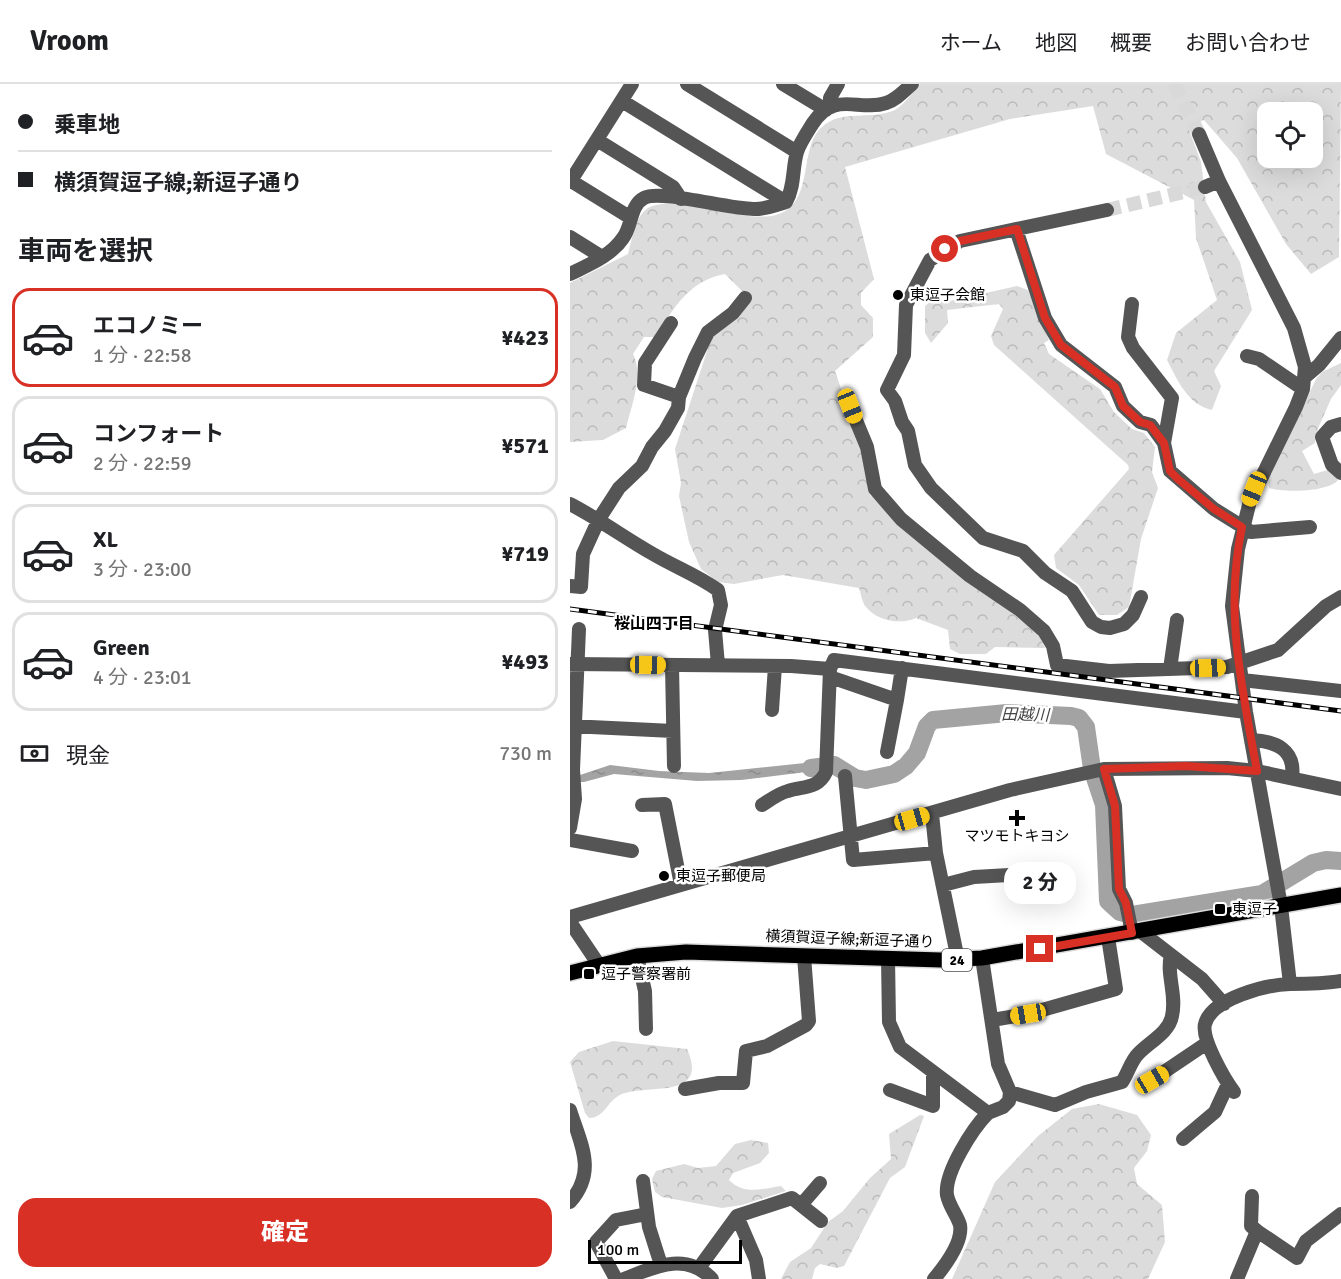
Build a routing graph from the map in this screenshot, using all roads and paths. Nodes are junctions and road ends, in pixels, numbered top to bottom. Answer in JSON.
{"nodes":[{"id":1,"x":632,"y":84,"type":"edge"},
{"id":2,"x":687,"y":84,"type":"edge"},
{"id":3,"x":783,"y":84,"type":"edge"},
{"id":4,"x":838,"y":84,"type":"edge"},
{"id":5,"x":912,"y":84,"type":"edge"},
{"id":6,"x":622,"y":101,"type":"junction"},
{"id":7,"x":828,"y":109,"type":"junction"},
{"id":8,"x":1198,"y":134,"type":"tunnel mouth"},
{"id":9,"x":597,"y":140,"type":"junction"},
{"id":10,"x":797,"y":152,"type":"junction"},
{"id":11,"x":570,"y":181,"type":"edge"},
{"id":12,"x":1219,"y":181,"type":"junction"},
{"id":13,"x":1205,"y":187,"type":"tunnel mouth"},
{"id":14,"x":681,"y":199,"type":"junction"},
{"id":15,"x":786,"y":202,"type":"junction"},
{"id":16,"x":1107,"y":210,"type":"tunnel mouth"},
{"id":17,"x":631,"y":218,"type":"junction"},
{"id":18,"x":1017,"y":229,"type":"junction"},
{"id":19,"x":570,"y":237,"type":"edge"},
{"id":20,"x":602,"y":257,"type":"junction"},
{"id":21,"x":570,"y":274,"type":"edge"},
{"id":22,"x":744,"y":298,"type":"dead end"},
{"id":23,"x":1132,"y":304,"type":"dead end"},
{"id":24,"x":671,"y":323,"type":"dead end"},
{"id":25,"x":1341,"y":338,"type":"edge"},
{"id":26,"x":1247,"y":356,"type":"dead end"},
{"id":27,"x":1304,"y":383,"type":"junction"},
{"id":28,"x":679,"y":397,"type":"junction"},
{"id":29,"x":850,"y":406,"type":"dead end"},
{"id":30,"x":1341,"y":424,"type":"edge"},
{"id":31,"x":1164,"y":443,"type":"junction"},
{"id":32,"x":1341,"y":473,"type":"edge"},
{"id":33,"x":570,"y":504,"type":"edge"},
{"id":34,"x":599,"y":519,"type":"junction"},
{"id":35,"x":1242,"y":527,"type":"junction"},
{"id":36,"x":1310,"y":527,"type":"dead end"},
{"id":37,"x":576,"y":587,"type":"edge"},
{"id":38,"x":1141,"y":597,"type":"dead end"},
{"id":39,"x":1341,"y":597,"type":"edge"},
{"id":40,"x":1177,"y":620,"type":"dead end"},
{"id":41,"x":579,"y":629,"type":"dead end"},
{"id":42,"x":574,"y":664,"type":"edge"},
{"id":43,"x":1239,"y":664,"type":"junction"},
{"id":44,"x":718,"y":665,"type":"junction"},
{"id":45,"x":672,"y":666,"type":"junction"},
{"id":46,"x":775,"y":666,"type":"junction"},
{"id":47,"x":902,"y":668,"type":"junction"},
{"id":48,"x":1170,"y":669,"type":"junction"},
{"id":49,"x":833,"y":674,"type":"junction"},
{"id":50,"x":1242,"y":680,"type":"junction"},
{"id":51,"x":1341,"y":691,"type":"edge"},
{"id":52,"x":897,"y":700,"type":"junction"},
{"id":53,"x":772,"y":710,"type":"dead end"},
{"id":54,"x":1246,"y":712,"type":"junction"},
{"id":55,"x":572,"y":726,"type":"edge"},
{"id":56,"x":673,"y":731,"type":"junction"},
{"id":57,"x":1251,"y":740,"type":"junction"},
{"id":58,"x":887,"y":752,"type":"dead end"},
{"id":59,"x":674,"y":766,"type":"dead end"},
{"id":60,"x":1097,"y":770,"type":"junction"},
{"id":61,"x":1257,"y":771,"type":"junction"},
{"id":62,"x":845,"y":776,"type":"dead end"},
{"id":63,"x":1292,"y":778,"type":"junction"},
{"id":64,"x":1341,"y":789,"type":"edge"},
{"id":65,"x":642,"y":805,"type":"dead end"},
{"id":66,"x":762,"y":805,"type":"dead end"},
{"id":67,"x":932,"y":814,"type":"junction"},
{"id":68,"x":570,"y":828,"type":"edge"},
{"id":69,"x":851,"y":836,"type":"junction"},
{"id":70,"x":570,"y":840,"type":"edge"},
{"id":71,"x":632,"y":851,"type":"dead end"},
{"id":72,"x":936,"y":853,"type":"junction"},
{"id":73,"x":1026,"y":874,"type":"dead end"},
{"id":74,"x":681,"y":885,"type":"junction"},
{"id":75,"x":943,"y":885,"type":"junction"},
{"id":76,"x":1278,"y":892,"type":"junction"},
{"id":77,"x":1341,"y":895,"type":"edge"},
{"id":78,"x":571,"y":915,"type":"edge"},
{"id":79,"x":1132,"y":922,"type":"junction"},
{"id":80,"x":1108,"y":937,"type":"junction"},
{"id":81,"x":1171,"y":955,"type":"junction"},
{"id":82,"x":637,"y":956,"type":"junction"},
{"id":83,"x":804,"y":956,"type":"junction"},
{"id":84,"x":888,"y":958,"type":"junction"},
{"id":85,"x":982,"y":958,"type":"junction"},
{"id":86,"x":958,"y":960,"type":"junction"},
{"id":87,"x":599,"y":965,"type":"junction"},
{"id":88,"x":570,"y":973,"type":"edge"},
{"id":89,"x":1341,"y":981,"type":"edge"},
{"id":90,"x":1290,"y":984,"type":"junction"},
{"id":91,"x":1224,"y":1004,"type":"junction"},
{"id":92,"x":992,"y":1020,"type":"junction"},
{"id":93,"x":646,"y":1029,"type":"dead end"},
{"id":94,"x":1207,"y":1043,"type":"junction"},
{"id":95,"x":933,"y":1073,"type":"junction"},
{"id":96,"x":1152,"y":1080,"type":"dead end"},
{"id":97,"x":685,"y":1089,"type":"dead end"},
{"id":98,"x":890,"y":1090,"type":"dead end"},
{"id":99,"x":1010,"y":1092,"type":"junction"},
{"id":100,"x":570,"y":1110,"type":"edge"},
{"id":101,"x":988,"y":1113,"type":"junction"},
{"id":102,"x":1183,"y":1139,"type":"dead end"},
{"id":103,"x":644,"y":1181,"type":"dead end"},
{"id":104,"x":820,"y":1183,"type":"dead end"},
{"id":105,"x":1252,"y":1196,"type":"dead end"},
{"id":106,"x":570,"y":1202,"type":"edge"},
{"id":107,"x":801,"y":1205,"type":"junction"},
{"id":108,"x":647,"y":1214,"type":"junction"},
{"id":109,"x":1341,"y":1214,"type":"edge"},
{"id":110,"x":737,"y":1216,"type":"junction"},
{"id":111,"x":821,"y":1221,"type":"dead end"},
{"id":112,"x":1257,"y":1231,"type":"junction"},
{"id":113,"x":661,"y":1264,"type":"junction"},
{"id":114,"x":699,"y":1268,"type":"junction"},
{"id":115,"x":616,"y":1279,"type":"edge"},
{"id":116,"x":624,"y":1279,"type":"edge"},
{"id":117,"x":712,"y":1279,"type":"edge"},
{"id":118,"x":759,"y":1279,"type":"edge"},
{"id":119,"x":934,"y":1279,"type":"edge"},
{"id":120,"x":1237,"y":1279,"type":"edge"}],
"edges":[{"from":1,"to":6,"type":"street"},
{"from":2,"to":10,"type":"street"},
{"from":3,"to":7,"type":"street"},
{"from":4,"to":7,"type":"street"},
{"from":5,"to":7,"type":"street"},
{"from":6,"to":9,"type":"street"},
{"from":6,"to":15,"type":"street"},
{"from":7,"to":10,"type":"street"},
{"from":8,"to":12,"type":"street"},
{"from":9,"to":11,"type":"street"},
{"from":9,"to":14,"type":"street"},
{"from":10,"to":15,"type":"street"},
{"from":11,"to":17,"type":"street"},
{"from":12,"to":13,"type":"street"},
{"from":12,"to":27,"type":"street"},
{"from":14,"to":15,"type":"street"},
{"from":14,"to":17,"type":"street"},
{"from":16,"to":18,"type":"street"},
{"from":17,"to":20,"type":"street"},
{"from":18,"to":31,"type":"street"},
{"from":18,"to":38,"type":"street"},
{"from":19,"to":20,"type":"street"},
{"from":20,"to":21,"type":"street"},
{"from":22,"to":28,"type":"street"},
{"from":23,"to":31,"type":"street"},
{"from":24,"to":28,"type":"street"},
{"from":25,"to":27,"type":"street"},
{"from":26,"to":27,"type":"street"},
{"from":27,"to":35,"type":"street"},
{"from":28,"to":34,"type":"street"},
{"from":29,"to":48,"type":"street"},
{"from":30,"to":32,"type":"street"},
{"from":31,"to":35,"type":"street"},
{"from":33,"to":34,"type":"street"},
{"from":34,"to":37,"type":"street"},
{"from":34,"to":44,"type":"street"},
{"from":35,"to":36,"type":"street"},
{"from":35,"to":43,"type":"street"},
{"from":39,"to":43,"type":"street"},
{"from":40,"to":48,"type":"street"},
{"from":41,"to":42,"type":"street"},
{"from":42,"to":45,"type":"street"},
{"from":42,"to":55,"type":"street"},
{"from":43,"to":48,"type":"street"},
{"from":43,"to":50,"type":"street"},
{"from":44,"to":45,"type":"street"},
{"from":44,"to":46,"type":"street"},
{"from":45,"to":56,"type":"street"},
{"from":46,"to":49,"type":"street"},
{"from":46,"to":53,"type":"street"},
{"from":47,"to":49,"type":"street"},
{"from":47,"to":52,"type":"street"},
{"from":47,"to":54,"type":"street"},
{"from":49,"to":52,"type":"street"},
{"from":49,"to":66,"type":"street"},
{"from":50,"to":51,"type":"street"},
{"from":50,"to":54,"type":"street"},
{"from":52,"to":58,"type":"street"},
{"from":54,"to":57,"type":"street"},
{"from":55,"to":56,"type":"street"},
{"from":55,"to":68,"type":"street"},
{"from":56,"to":59,"type":"street"},
{"from":57,"to":61,"type":"street"},
{"from":57,"to":63,"type":"street"},
{"from":60,"to":61,"type":"street"},
{"from":60,"to":67,"type":"street"},
{"from":60,"to":79,"type":"street"},
{"from":61,"to":63,"type":"street"},
{"from":61,"to":76,"type":"street"},
{"from":62,"to":69,"type":"street"},
{"from":63,"to":64,"type":"street"},
{"from":65,"to":74,"type":"street"},
{"from":67,"to":69,"type":"street"},
{"from":67,"to":72,"type":"street"},
{"from":69,"to":72,"type":"street"},
{"from":69,"to":74,"type":"street"},
{"from":70,"to":71,"type":"street"},
{"from":72,"to":75,"type":"street"},
{"from":73,"to":75,"type":"street"},
{"from":74,"to":78,"type":"street"},
{"from":75,"to":86,"type":"street"},
{"from":76,"to":77,"type":"main road","name":"横須賀逗子線;新逗子通り","number":"24"},
{"from":76,"to":79,"type":"main road","name":"横須賀逗子線;新逗子通り","number":"24"},
{"from":76,"to":90,"type":"street"},
{"from":78,"to":87,"type":"street"},
{"from":79,"to":80,"type":"main road","name":"横須賀逗子線;新逗子通り","number":"24"},
{"from":79,"to":81,"type":"street"},
{"from":80,"to":85,"type":"main road","name":"横須賀逗子線;新逗子通り","number":"24"},
{"from":80,"to":92,"type":"street"},
{"from":81,"to":91,"type":"street"},
{"from":81,"to":99,"type":"street"},
{"from":82,"to":83,"type":"main road","name":"横須賀逗子線;新逗子通り","number":"24"},
{"from":82,"to":87,"type":"main road","name":"横須賀逗子線;新逗子通り","number":"24"},
{"from":82,"to":93,"type":"street"},
{"from":83,"to":84,"type":"main road","name":"横須賀逗子線;新逗子通り","number":"24"},
{"from":83,"to":97,"type":"street"},
{"from":84,"to":86,"type":"main road","name":"横須賀逗子線;新逗子通り","number":"24"},
{"from":84,"to":95,"type":"street"},
{"from":85,"to":86,"type":"main road","name":"横須賀逗子線;新逗子通り","number":"24"},
{"from":85,"to":92,"type":"street"},
{"from":87,"to":88,"type":"main road","name":"横須賀逗子線;新逗子通り","number":"24"},
{"from":89,"to":90,"type":"street"},
{"from":90,"to":91,"type":"street"},
{"from":91,"to":94,"type":"street"},
{"from":92,"to":99,"type":"street"},
{"from":94,"to":96,"type":"street"},
{"from":94,"to":102,"type":"street"},
{"from":95,"to":98,"type":"street"},
{"from":95,"to":101,"type":"street"},
{"from":99,"to":101,"type":"street"},
{"from":100,"to":106,"type":"street"},
{"from":101,"to":119,"type":"street"},
{"from":103,"to":108,"type":"street"},
{"from":104,"to":107,"type":"street"},
{"from":105,"to":112,"type":"street"},
{"from":107,"to":110,"type":"street"},
{"from":107,"to":111,"type":"street"},
{"from":108,"to":113,"type":"street"},
{"from":108,"to":115,"type":"street"},
{"from":109,"to":112,"type":"street"},
{"from":110,"to":114,"type":"street"},
{"from":110,"to":118,"type":"street"},
{"from":112,"to":120,"type":"street"},
{"from":113,"to":114,"type":"street"},
{"from":113,"to":116,"type":"street"},
{"from":114,"to":117,"type":"street"}]}
